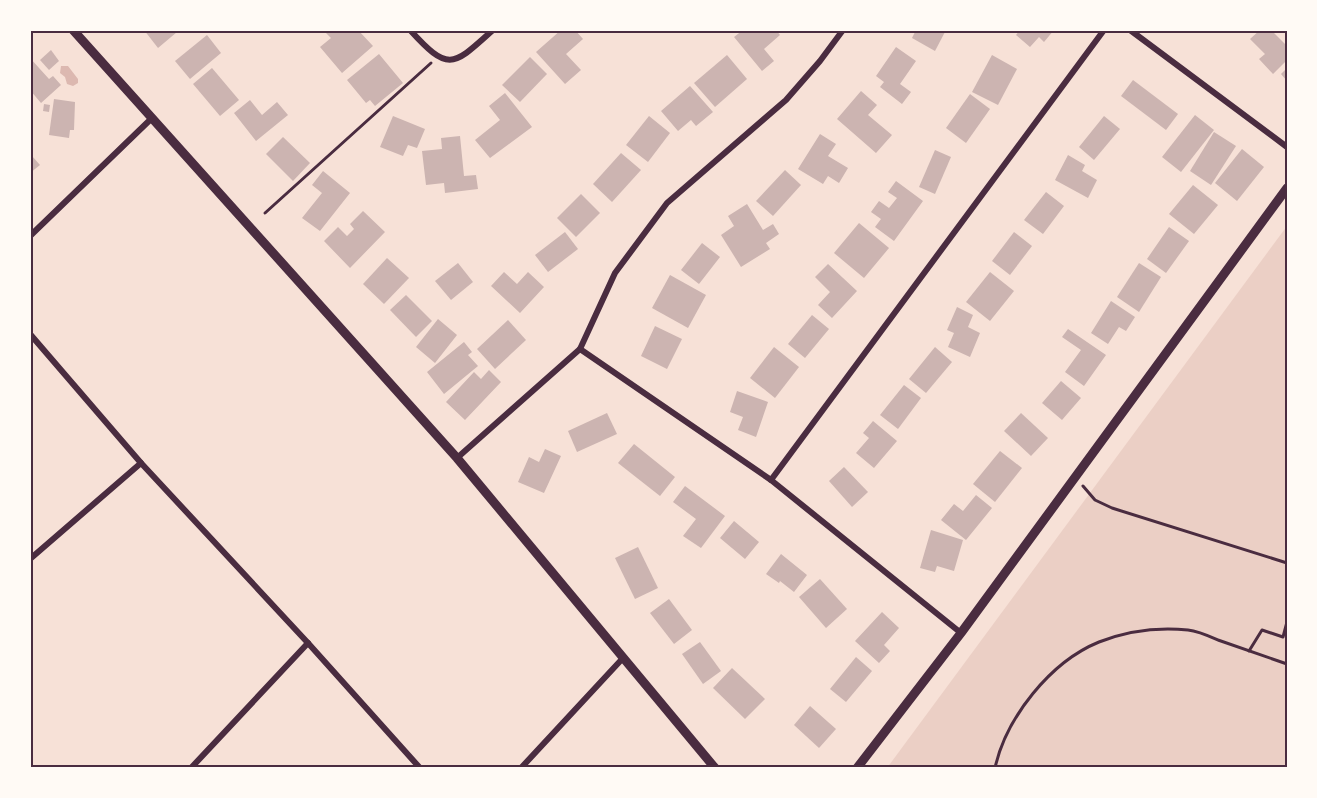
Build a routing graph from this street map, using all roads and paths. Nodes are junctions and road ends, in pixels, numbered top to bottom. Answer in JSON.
{"nodes":[{"id":1,"x":74,"y":30,"type":"edge"},
{"id":2,"x":410,"y":30,"type":"edge"},
{"id":3,"x":493,"y":30,"type":"edge"},
{"id":4,"x":843,"y":30,"type":"edge"},
{"id":5,"x":1104,"y":30,"type":"edge"},
{"id":6,"x":1130,"y":30,"type":"edge"},
{"id":7,"x":435,"y":56,"type":"junction"},
{"id":8,"x":152,"y":118,"type":"junction"},
{"id":9,"x":1287,"y":147,"type":"edge"},
{"id":10,"x":1287,"y":188,"type":"edge"},
{"id":11,"x":265,"y":213,"type":"dead end"},
{"id":12,"x":30,"y":236,"type":"edge"},
{"id":13,"x":30,"y":334,"type":"edge"},
{"id":14,"x":580,"y":349,"type":"junction"},
{"id":15,"x":457,"y":458,"type":"junction"},
{"id":16,"x":141,"y":463,"type":"junction"},
{"id":17,"x":771,"y":480,"type":"junction"},
{"id":18,"x":1080,"y":483,"type":"dead end"},
{"id":19,"x":30,"y":560,"type":"edge"},
{"id":20,"x":1287,"y":563,"type":"edge"},
{"id":21,"x":1287,"y":622,"type":"edge"},
{"id":22,"x":961,"y":633,"type":"junction"},
{"id":23,"x":308,"y":643,"type":"junction"},
{"id":24,"x":1249,"y":651,"type":"junction"},
{"id":25,"x":623,"y":658,"type":"junction"},
{"id":26,"x":1287,"y":664,"type":"edge"},
{"id":27,"x":191,"y":768,"type":"edge"},
{"id":28,"x":420,"y":768,"type":"edge"},
{"id":29,"x":521,"y":768,"type":"edge"},
{"id":30,"x":715,"y":768,"type":"edge"},
{"id":31,"x":857,"y":768,"type":"edge"},
{"id":32,"x":995,"y":768,"type":"edge"}],
"edges":[{"from":1,"to":8,"type":"street"},
{"from":2,"to":7,"type":"street"},
{"from":3,"to":7,"type":"street"},
{"from":4,"to":14,"type":"street"},
{"from":5,"to":17,"type":"street"},
{"from":6,"to":9,"type":"street"},
{"from":7,"to":11,"type":"path"},
{"from":8,"to":12,"type":"street"},
{"from":8,"to":15,"type":"street"},
{"from":10,"to":22,"type":"street"},
{"from":13,"to":16,"type":"street"},
{"from":14,"to":15,"type":"street"},
{"from":14,"to":17,"type":"street"},
{"from":15,"to":25,"type":"street"},
{"from":16,"to":19,"type":"street"},
{"from":16,"to":23,"type":"street"},
{"from":17,"to":22,"type":"street"},
{"from":18,"to":20,"type":"path"},
{"from":21,"to":24,"type":"path"},
{"from":22,"to":31,"type":"street"},
{"from":23,"to":27,"type":"street"},
{"from":23,"to":28,"type":"street"},
{"from":24,"to":26,"type":"path"},
{"from":24,"to":32,"type":"path"},
{"from":25,"to":29,"type":"street"},
{"from":25,"to":30,"type":"street"}]}
